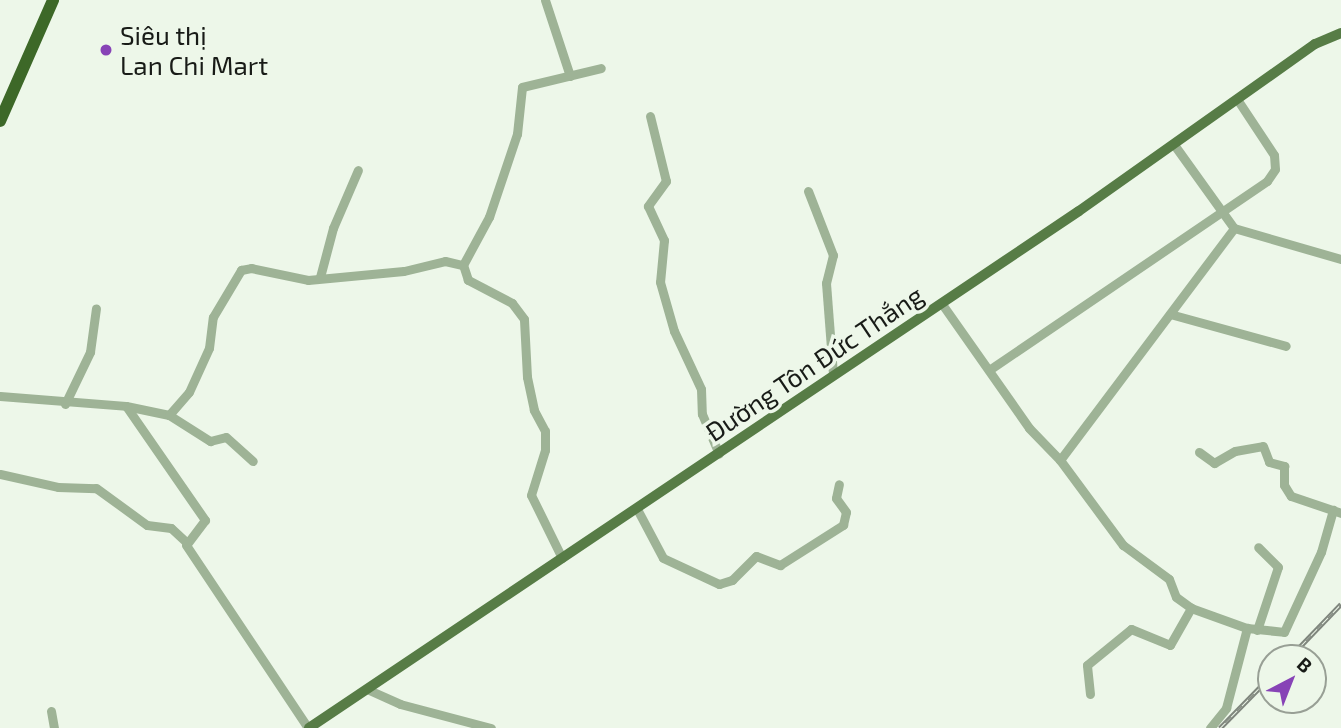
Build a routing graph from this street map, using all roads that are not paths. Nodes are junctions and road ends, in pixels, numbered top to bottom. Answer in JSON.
{"nodes":[{"id":1,"x":53,"y":0,"type":"edge"},
{"id":2,"x":545,"y":0,"type":"edge"},
{"id":3,"x":1341,"y":33,"type":"edge"},
{"id":4,"x":601,"y":68,"type":"dead end"},
{"id":5,"x":570,"y":76,"type":"junction"},
{"id":6,"x":1237,"y":99,"type":"junction"},
{"id":7,"x":650,"y":116,"type":"dead end"},
{"id":8,"x":1,"y":118,"type":"edge"},
{"id":9,"x":1175,"y":146,"type":"junction"},
{"id":10,"x":358,"y":170,"type":"dead end"},
{"id":11,"x":808,"y":191,"type":"dead end"},
{"id":12,"x":1223,"y":212,"type":"junction"},
{"id":13,"x":1234,"y":228,"type":"junction"},
{"id":14,"x":1341,"y":259,"type":"edge"},
{"id":15,"x":463,"y":265,"type":"junction"},
{"id":16,"x":320,"y":277,"type":"junction"},
{"id":17,"x":942,"y":304,"type":"junction"},
{"id":18,"x":96,"y":308,"type":"dead end"},
{"id":19,"x":1170,"y":314,"type":"junction"},
{"id":20,"x":1286,"y":345,"type":"dead end"},
{"id":21,"x":989,"y":370,"type":"junction"},
{"id":22,"x":833,"y":375,"type":"junction"},
{"id":23,"x":0,"y":396,"type":"edge"},
{"id":24,"x":65,"y":404,"type":"junction"},
{"id":25,"x":126,"y":406,"type":"junction"},
{"id":26,"x":169,"y":415,"type":"junction"},
{"id":27,"x":1199,"y":452,"type":"dead end"},
{"id":28,"x":719,"y":454,"type":"junction"},
{"id":29,"x":1060,"y":460,"type":"junction"},
{"id":30,"x":253,"y":461,"type":"dead end"},
{"id":31,"x":0,"y":474,"type":"edge"},
{"id":32,"x":839,"y":484,"type":"dead end"},
{"id":33,"x":637,"y":509,"type":"junction"},
{"id":34,"x":1337,"y":511,"type":"edge"},
{"id":35,"x":186,"y":542,"type":"junction"},
{"id":36,"x":1258,"y":547,"type":"dead end"},
{"id":37,"x":562,"y":558,"type":"junction"},
{"id":38,"x":1191,"y":608,"type":"junction"},
{"id":39,"x":1252,"y":629,"type":"junction"},
{"id":40,"x":369,"y":690,"type":"junction"},
{"id":41,"x":1090,"y":695,"type":"dead end"},
{"id":42,"x":51,"y":710,"type":"dead end"},
{"id":43,"x":54,"y":728,"type":"edge"},
{"id":44,"x":309,"y":728,"type":"edge"},
{"id":45,"x":491,"y":728,"type":"edge"},
{"id":46,"x":1210,"y":728,"type":"edge"}],
"edges":[{"from":1,"to":8,"type":"highway"},
{"from":2,"to":5,"type":"street"},
{"from":3,"to":6,"type":"main road","name":"Đường Tôn Đức Thắng"},
{"from":4,"to":5,"type":"street"},
{"from":5,"to":15,"type":"street"},
{"from":6,"to":9,"type":"main road","name":"Đường Tôn Đức Thắng"},
{"from":6,"to":12,"type":"street"},
{"from":7,"to":28,"type":"street"},
{"from":9,"to":12,"type":"street"},
{"from":9,"to":17,"type":"main road","name":"Đường Tôn Đức Thắng"},
{"from":10,"to":16,"type":"street"},
{"from":11,"to":22,"type":"street"},
{"from":12,"to":13,"type":"street"},
{"from":12,"to":21,"type":"street"},
{"from":13,"to":14,"type":"street"},
{"from":13,"to":19,"type":"street"},
{"from":15,"to":16,"type":"street"},
{"from":15,"to":37,"type":"street"},
{"from":16,"to":26,"type":"street"},
{"from":17,"to":21,"type":"street"},
{"from":17,"to":22,"type":"main road","name":"Đường Tôn Đức Thắng"},
{"from":18,"to":24,"type":"street"},
{"from":19,"to":20,"type":"street"},
{"from":19,"to":29,"type":"street"},
{"from":21,"to":29,"type":"street"},
{"from":22,"to":28,"type":"main road","name":"Đường Tôn Đức Thắng"},
{"from":23,"to":24,"type":"street"},
{"from":24,"to":25,"type":"street"},
{"from":25,"to":26,"type":"street"},
{"from":25,"to":35,"type":"street"},
{"from":26,"to":30,"type":"street"},
{"from":27,"to":34,"type":"street"},
{"from":28,"to":33,"type":"main road","name":"Đường Tôn Đức Thắng"},
{"from":29,"to":38,"type":"street"},
{"from":31,"to":35,"type":"street"},
{"from":32,"to":33,"type":"street"},
{"from":33,"to":37,"type":"main road","name":"Đường Tôn Đức Thắng"},
{"from":34,"to":39,"type":"street"},
{"from":35,"to":44,"type":"street"},
{"from":36,"to":39,"type":"street"},
{"from":37,"to":40,"type":"main road","name":"Đường Tôn Đức Thắng"},
{"from":38,"to":39,"type":"street"},
{"from":38,"to":41,"type":"street"},
{"from":39,"to":46,"type":"street"},
{"from":40,"to":44,"type":"main road","name":"Đường Tôn Đức Thắng"},
{"from":40,"to":45,"type":"street"},
{"from":42,"to":43,"type":"street"}]}
